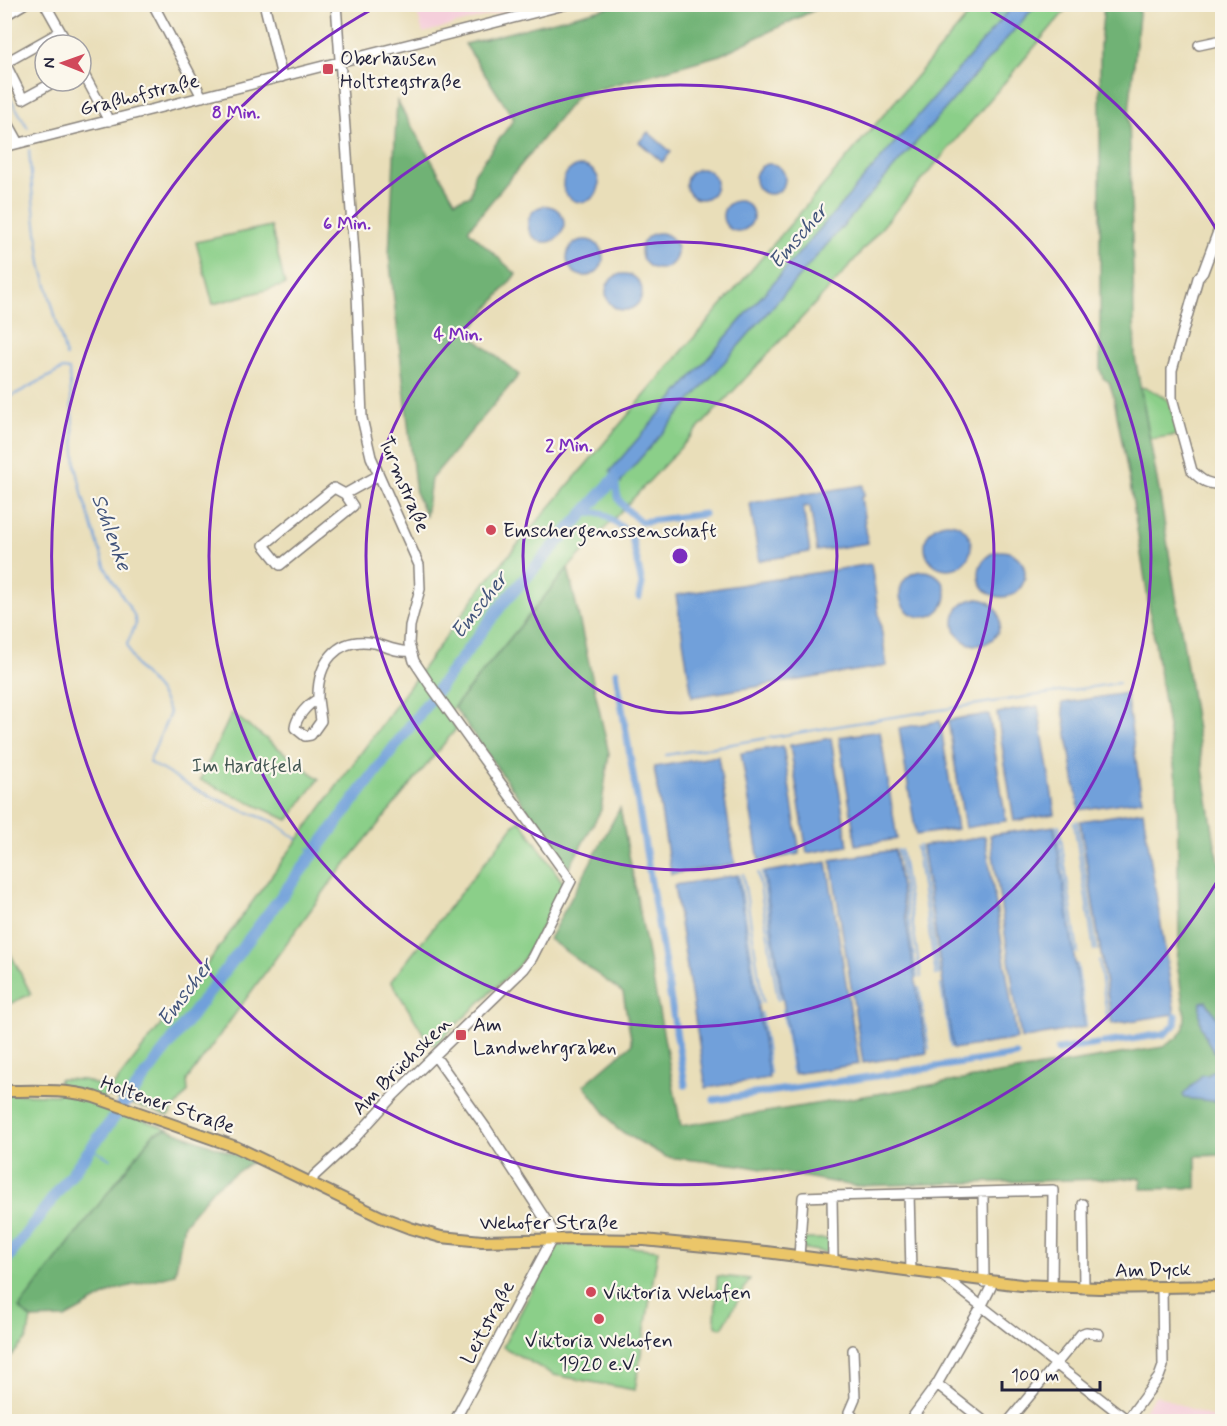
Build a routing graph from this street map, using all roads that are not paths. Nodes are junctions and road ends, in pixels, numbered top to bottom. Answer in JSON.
{"nodes":[{"id":1,"x":24,"y":4,"type":"edge"},
{"id":2,"x":45,"y":4,"type":"edge"},
{"id":3,"x":153,"y":4,"type":"edge"},
{"id":4,"x":336,"y":4,"type":"edge"},
{"id":5,"x":568,"y":4,"type":"edge"},
{"id":6,"x":265,"y":7,"type":"dead end"},
{"id":7,"x":4,"y":16,"type":"edge"},
{"id":8,"x":60,"y":32,"type":"joint"},
{"id":9,"x":1222,"y":40,"type":"edge"},
{"id":10,"x":1199,"y":45,"type":"dead end"},
{"id":11,"x":5,"y":62,"type":"edge"},
{"id":12,"x":340,"y":62,"type":"junction"},
{"id":13,"x":282,"y":77,"type":"junction"},
{"id":14,"x":93,"y":91,"type":"edge"},
{"id":15,"x":34,"y":93,"type":"edge"},
{"id":16,"x":202,"y":97,"type":"junction"},
{"id":17,"x":4,"y":116,"type":"edge"},
{"id":18,"x":109,"y":121,"type":"junction"},
{"id":19,"x":19,"y":143,"type":"junction"},
{"id":20,"x":4,"y":147,"type":"edge"},
{"id":21,"x":1222,"y":221,"type":"edge"},
{"id":22,"x":379,"y":475,"type":"junction"},
{"id":23,"x":1222,"y":484,"type":"edge"},
{"id":24,"x":345,"y":494,"type":"junction"},
{"id":25,"x":410,"y":651,"type":"junction"},
{"id":26,"x":318,"y":699,"type":"dead end"},
{"id":27,"x":435,"y":1056,"type":"junction"},
{"id":28,"x":4,"y":1091,"type":"edge"},
{"id":29,"x":312,"y":1182,"type":"junction"},
{"id":30,"x":983,"y":1192,"type":"junction"},
{"id":31,"x":909,"y":1193,"type":"junction"},
{"id":32,"x":832,"y":1196,"type":"junction"},
{"id":33,"x":1083,"y":1204,"type":"dead end"},
{"id":34,"x":552,"y":1239,"type":"junction"},
{"id":35,"x":798,"y":1257,"type":"junction"},
{"id":36,"x":833,"y":1261,"type":"junction"},
{"id":37,"x":911,"y":1272,"type":"junction"},
{"id":38,"x":943,"y":1276,"type":"junction"},
{"id":39,"x":988,"y":1282,"type":"junction"},
{"id":40,"x":1222,"y":1286,"type":"edge"},
{"id":41,"x":1052,"y":1287,"type":"junction"},
{"id":42,"x":1162,"y":1287,"type":"junction"},
{"id":43,"x":1084,"y":1288,"type":"junction"},
{"id":44,"x":981,"y":1307,"type":"junction"},
{"id":45,"x":1099,"y":1334,"type":"dead end"},
{"id":46,"x":853,"y":1350,"type":"dead end"},
{"id":47,"x":1056,"y":1364,"type":"junction"},
{"id":48,"x":937,"y":1384,"type":"junction"},
{"id":49,"x":1128,"y":1421,"type":"edge"},
{"id":50,"x":454,"y":1422,"type":"edge"},
{"id":51,"x":857,"y":1422,"type":"edge"},
{"id":52,"x":909,"y":1422,"type":"edge"},
{"id":53,"x":986,"y":1422,"type":"edge"},
{"id":54,"x":1008,"y":1422,"type":"edge"}],
"edges":[{"from":1,"to":7,"type":"street"},
{"from":2,"to":8,"type":"street"},
{"from":3,"to":16,"type":"street"},
{"from":4,"to":12,"type":"street","name":"Turmstraße"},
{"from":5,"to":12,"type":"street","name":"Graßhofstraße"},
{"from":6,"to":13,"type":"street"},
{"from":8,"to":11,"type":"street"},
{"from":9,"to":10,"type":"street"},
{"from":11,"to":15,"type":"street"},
{"from":12,"to":13,"type":"street","name":"Graßhofstraße"},
{"from":12,"to":22,"type":"street","name":"Turmstraße"},
{"from":13,"to":16,"type":"street","name":"Graßhofstraße"},
{"from":14,"to":18,"type":"street"},
{"from":16,"to":18,"type":"street","name":"Graßhofstraße"},
{"from":17,"to":19,"type":"street"},
{"from":18,"to":19,"type":"street","name":"Graßhofstraße"},
{"from":19,"to":20,"type":"street","name":"Graßhofstraße"},
{"from":21,"to":23,"type":"street"},
{"from":22,"to":24,"type":"street"},
{"from":22,"to":25,"type":"street","name":"Turmstraße"},
{"from":24,"to":24,"type":"street"},
{"from":25,"to":26,"type":"street"},
{"from":25,"to":27,"type":"street","name":"Am Brüchsken"},
{"from":27,"to":29,"type":"street","name":"Am Brüchsken"},
{"from":27,"to":34,"type":"street"},
{"from":28,"to":29,"type":"main road","name":"Holtener Straße"},
{"from":29,"to":34,"type":"main road","name":"Wehofer Straße"},
{"from":30,"to":31,"type":"street"},
{"from":30,"to":39,"type":"street"},
{"from":30,"to":41,"type":"street"},
{"from":31,"to":32,"type":"street"},
{"from":31,"to":37,"type":"street"},
{"from":32,"to":35,"type":"street"},
{"from":32,"to":36,"type":"street"},
{"from":33,"to":43,"type":"street"},
{"from":34,"to":35,"type":"main road","name":"Wehofer Straße"},
{"from":34,"to":50,"type":"street","name":"Leitstraße"},
{"from":35,"to":36,"type":"main road","name":"Am Dyck"},
{"from":36,"to":37,"type":"main road","name":"Am Dyck"},
{"from":37,"to":38,"type":"main road","name":"Am Dyck"},
{"from":38,"to":39,"type":"main road","name":"Am Dyck"},
{"from":38,"to":44,"type":"street"},
{"from":39,"to":41,"type":"main road","name":"Am Dyck"},
{"from":39,"to":44,"type":"street"},
{"from":40,"to":42,"type":"main road","name":"Am Dyck"},
{"from":41,"to":43,"type":"main road","name":"Am Dyck"},
{"from":42,"to":43,"type":"main road","name":"Am Dyck"},
{"from":42,"to":49,"type":"street"},
{"from":44,"to":47,"type":"street"},
{"from":44,"to":48,"type":"street"},
{"from":45,"to":47,"type":"street"},
{"from":46,"to":51,"type":"street"},
{"from":47,"to":49,"type":"street"},
{"from":47,"to":54,"type":"street"},
{"from":48,"to":52,"type":"street"},
{"from":48,"to":53,"type":"street"}]}
